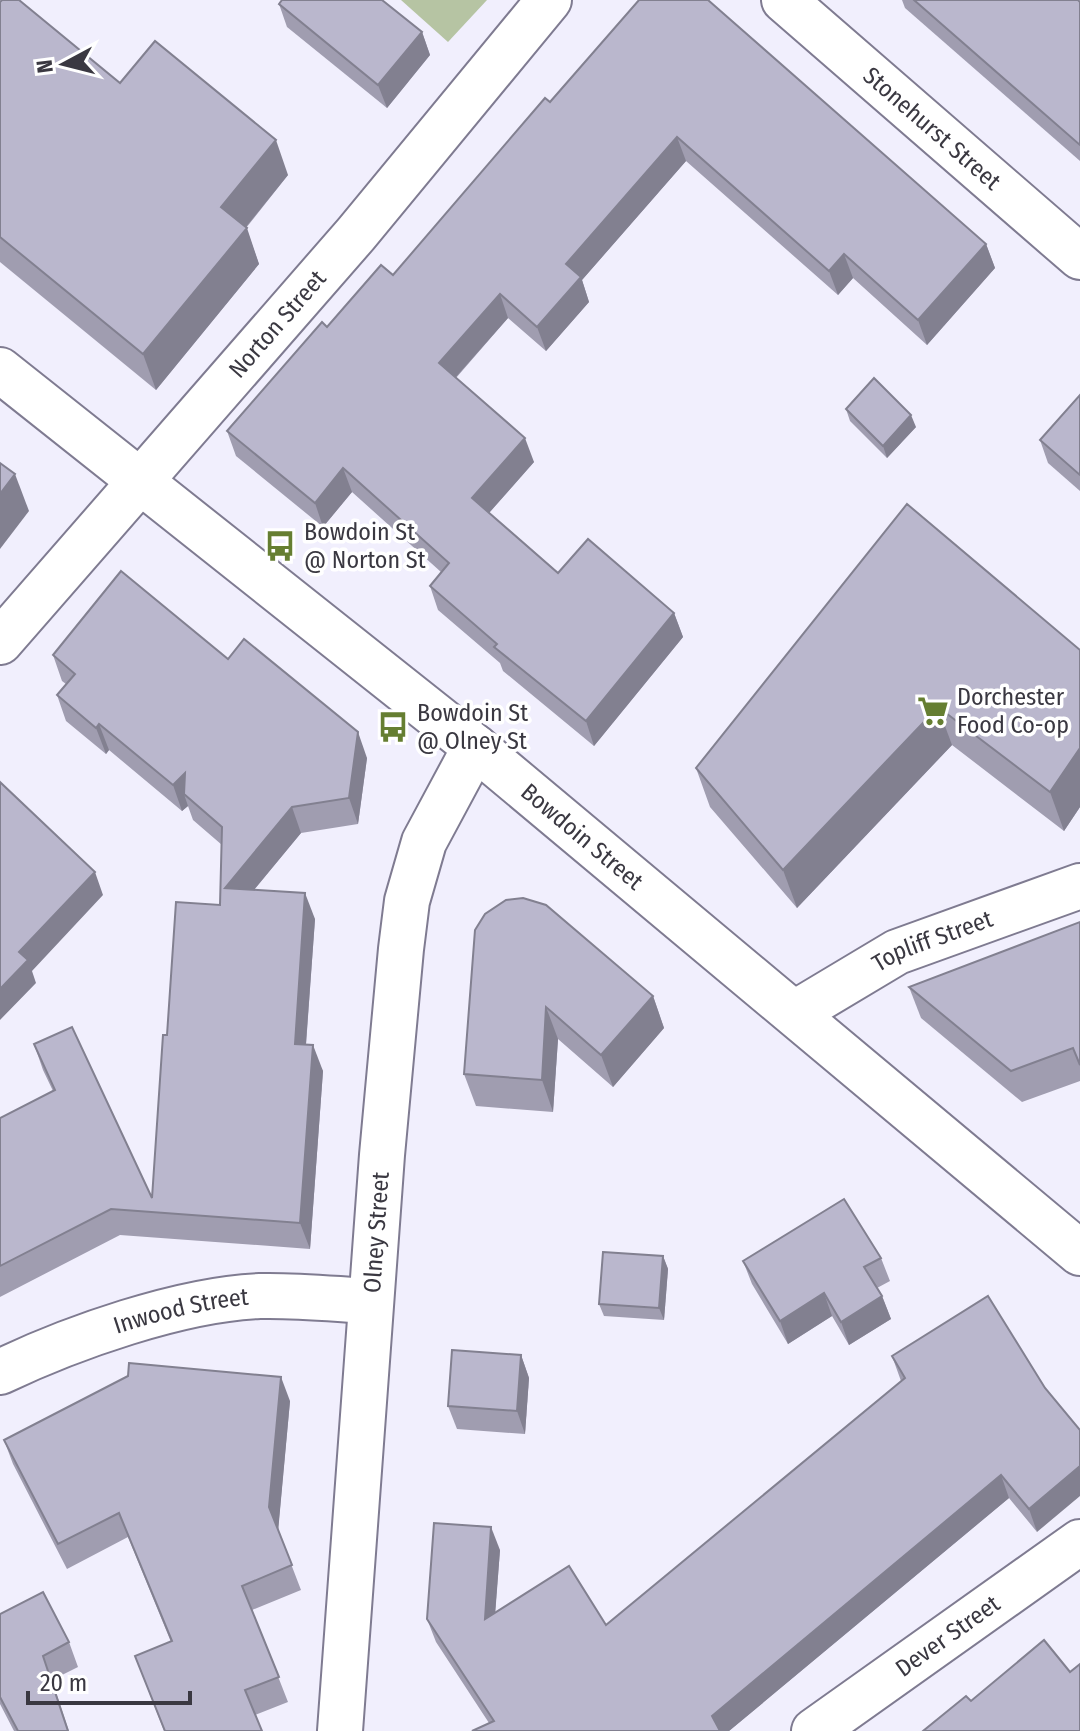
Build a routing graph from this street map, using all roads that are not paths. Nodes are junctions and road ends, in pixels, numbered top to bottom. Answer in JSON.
{"nodes":[{"id":1,"x":549,"y":0,"type":"edge"},
{"id":2,"x":784,"y":0,"type":"edge"},
{"id":3,"x":1080,"y":257,"type":"edge"},
{"id":4,"x":0,"y":370,"type":"edge"},
{"id":5,"x":140,"y":479,"type":"junction"},
{"id":6,"x":0,"y":642,"type":"edge"},
{"id":7,"x":475,"y":747,"type":"junction"},
{"id":8,"x":1080,"y":886,"type":"edge"},
{"id":9,"x":795,"y":1013,"type":"junction"},
{"id":10,"x":1080,"y":1253,"type":"edge"},
{"id":11,"x":371,"y":1301,"type":"junction"},
{"id":12,"x":0,"y":1372,"type":"edge"},
{"id":13,"x":1080,"y":1542,"type":"edge"},
{"id":14,"x":340,"y":1731,"type":"edge"},
{"id":15,"x":814,"y":1731,"type":"edge"}],
"edges":[{"from":1,"to":5,"type":"street","name":"Norton Street"},
{"from":2,"to":3,"type":"street","name":"Stonehurst Street"},
{"from":4,"to":5,"type":"street","name":"Bowdoin Street"},
{"from":5,"to":6,"type":"street","name":"Norton Street"},
{"from":5,"to":7,"type":"street","name":"Bowdoin Street"},
{"from":7,"to":9,"type":"street","name":"Bowdoin Street"},
{"from":7,"to":11,"type":"street","name":"Olney Street"},
{"from":8,"to":9,"type":"street","name":"Topliff Street"},
{"from":9,"to":10,"type":"street","name":"Bowdoin Street"},
{"from":11,"to":12,"type":"street","name":"Inwood Street"},
{"from":11,"to":14,"type":"street","name":"Olney Street"},
{"from":13,"to":15,"type":"street","name":"Dever Street"}]}
